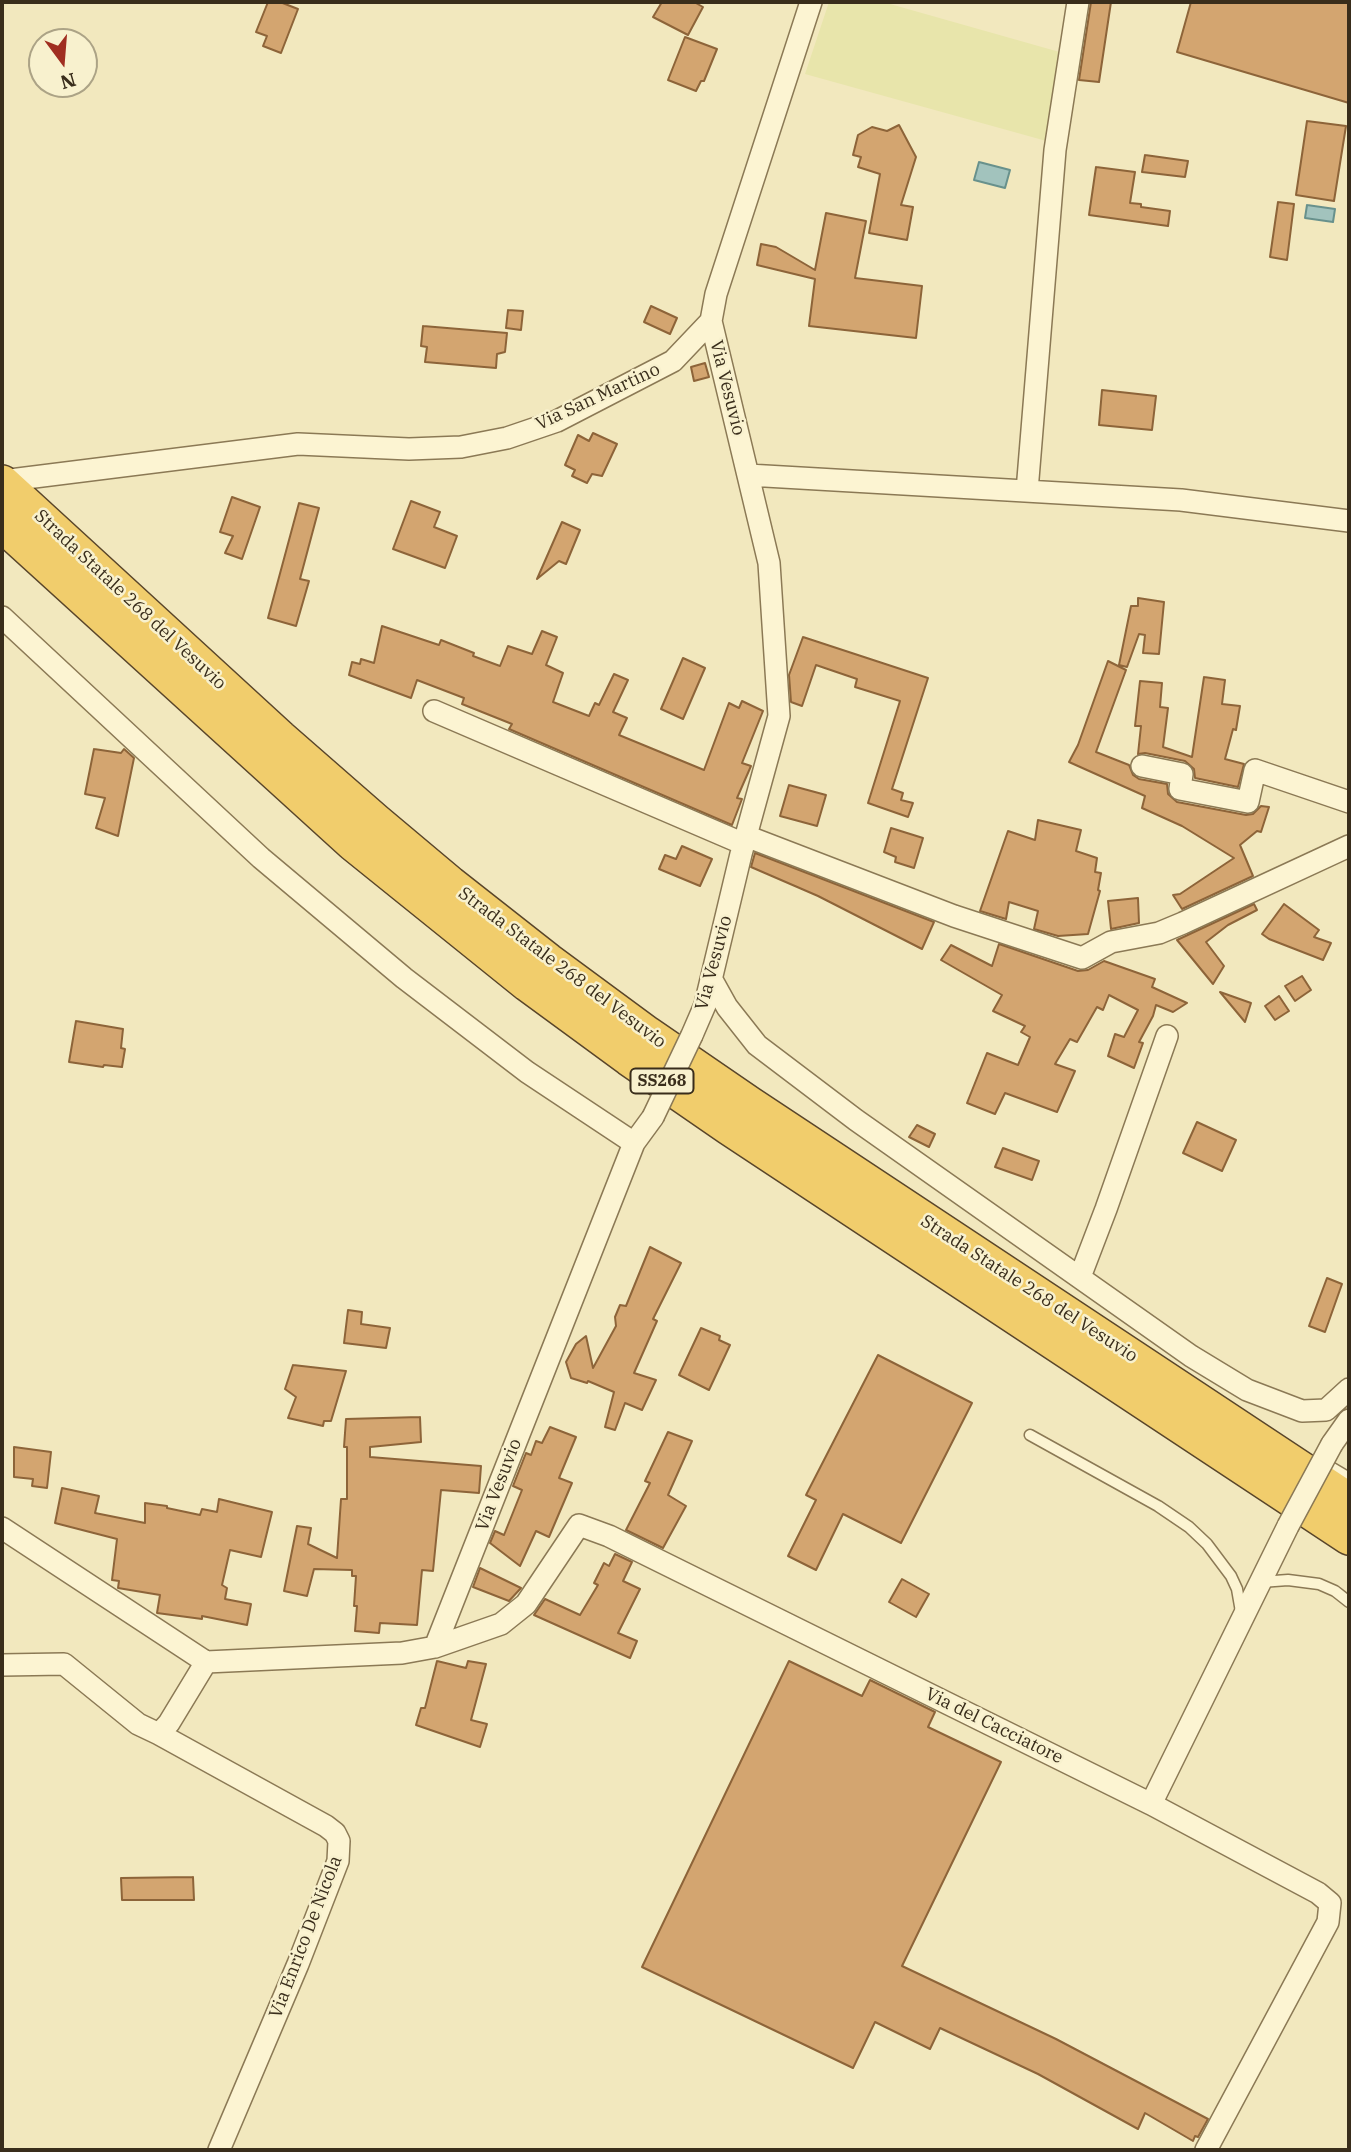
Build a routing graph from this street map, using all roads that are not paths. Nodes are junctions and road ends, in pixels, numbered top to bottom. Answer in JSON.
{"nodes":[{"id":1,"x":811,"y":2,"type":"edge"},
{"id":2,"x":1078,"y":2,"type":"edge"},
{"id":3,"x":710,"y":321,"type":"junction"},
{"id":4,"x":748,"y":475,"type":"junction"},
{"id":5,"x":2,"y":482,"type":"edge"},
{"id":6,"x":1027,"y":491,"type":"junction"},
{"id":7,"x":1349,"y":521,"type":"edge"},
{"id":8,"x":2,"y":524,"type":"edge"},
{"id":9,"x":2,"y":617,"type":"edge"},
{"id":10,"x":435,"y":711,"type":"dead end"},
{"id":11,"x":1142,"y":766,"type":"dead end"},
{"id":12,"x":1349,"y":802,"type":"edge"},
{"id":13,"x":745,"y":840,"type":"junction"},
{"id":14,"x":1349,"y":846,"type":"edge"},
{"id":15,"x":712,"y":980,"type":"junction"},
{"id":16,"x":1167,"y":1036,"type":"dead end"},
{"id":17,"x":634,"y":1143,"type":"junction"},
{"id":18,"x":1080,"y":1278,"type":"junction"},
{"id":19,"x":1349,"y":1389,"type":"edge"},
{"id":20,"x":1349,"y":1420,"type":"edge"},
{"id":21,"x":1233,"y":1424,"type":"junction"},
{"id":22,"x":1030,"y":1435,"type":"dead end"},
{"id":23,"x":1290,"y":1447,"type":"dead end"},
{"id":24,"x":1312,"y":1456,"type":"dead end"},
{"id":25,"x":1349,"y":1478,"type":"edge"},
{"id":26,"x":1349,"y":1501,"type":"edge"},
{"id":27,"x":2,"y":1528,"type":"edge"},
{"id":28,"x":1349,"y":1536,"type":"edge"},
{"id":29,"x":1261,"y":1582,"type":"junction"},
{"id":30,"x":1349,"y":1602,"type":"edge"},
{"id":31,"x":1241,"y":1622,"type":"junction"},
{"id":32,"x":435,"y":1647,"type":"junction"},
{"id":33,"x":2,"y":1665,"type":"edge"},
{"id":34,"x":204,"y":1666,"type":"junction"},
{"id":35,"x":164,"y":1729,"type":"junction"},
{"id":36,"x":1151,"y":1804,"type":"junction"},
{"id":37,"x":219,"y":2150,"type":"edge"},
{"id":38,"x":1206,"y":2150,"type":"edge"}],
"edges":[{"from":1,"to":3,"type":"street","name":"Via San Martino"},
{"from":2,"to":6,"type":"street"},
{"from":3,"to":4,"type":"street","name":"Via Vesuvio"},
{"from":3,"to":5,"type":"street","name":"Via San Martino"},
{"from":4,"to":6,"type":"street"},
{"from":4,"to":13,"type":"street","name":"Via Vesuvio"},
{"from":5,"to":21,"type":"highway","name":"Strada Statale 268 del Vesuvio","number":"SS268"},
{"from":6,"to":7,"type":"street"},
{"from":8,"to":28,"type":"highway","name":"Strada Statale 268 del Vesuvio","number":"SS268"},
{"from":9,"to":17,"type":"street"},
{"from":10,"to":13,"type":"street"},
{"from":11,"to":12,"type":"street"},
{"from":13,"to":14,"type":"street"},
{"from":13,"to":15,"type":"street","name":"Via Vesuvio"},
{"from":15,"to":17,"type":"street","name":"Via Vesuvio","bridge":true},
{"from":15,"to":18,"type":"street"},
{"from":16,"to":18,"type":"street"},
{"from":17,"to":32,"type":"street","name":"Via Vesuvio"},
{"from":18,"to":19,"type":"street"},
{"from":20,"to":29,"type":"street","bridge":true},
{"from":21,"to":23,"type":"lane"},
{"from":21,"to":26,"type":"highway","name":"Strada Statale 268 del Vesuvio","number":"SS268"},
{"from":22,"to":31,"type":"lane"},
{"from":24,"to":25,"type":"lane"},
{"from":27,"to":34,"type":"street"},
{"from":29,"to":30,"type":"lane"},
{"from":29,"to":31,"type":"street"},
{"from":31,"to":36,"type":"street"},
{"from":32,"to":34,"type":"street"},
{"from":32,"to":36,"type":"street","name":"Via del Cacciatore"},
{"from":33,"to":35,"type":"street","name":"Via Enrico De Nicola"},
{"from":34,"to":35,"type":"street"},
{"from":35,"to":37,"type":"street","name":"Via Enrico De Nicola"},
{"from":36,"to":38,"type":"street","name":"Via del Cacciatore"}]}
